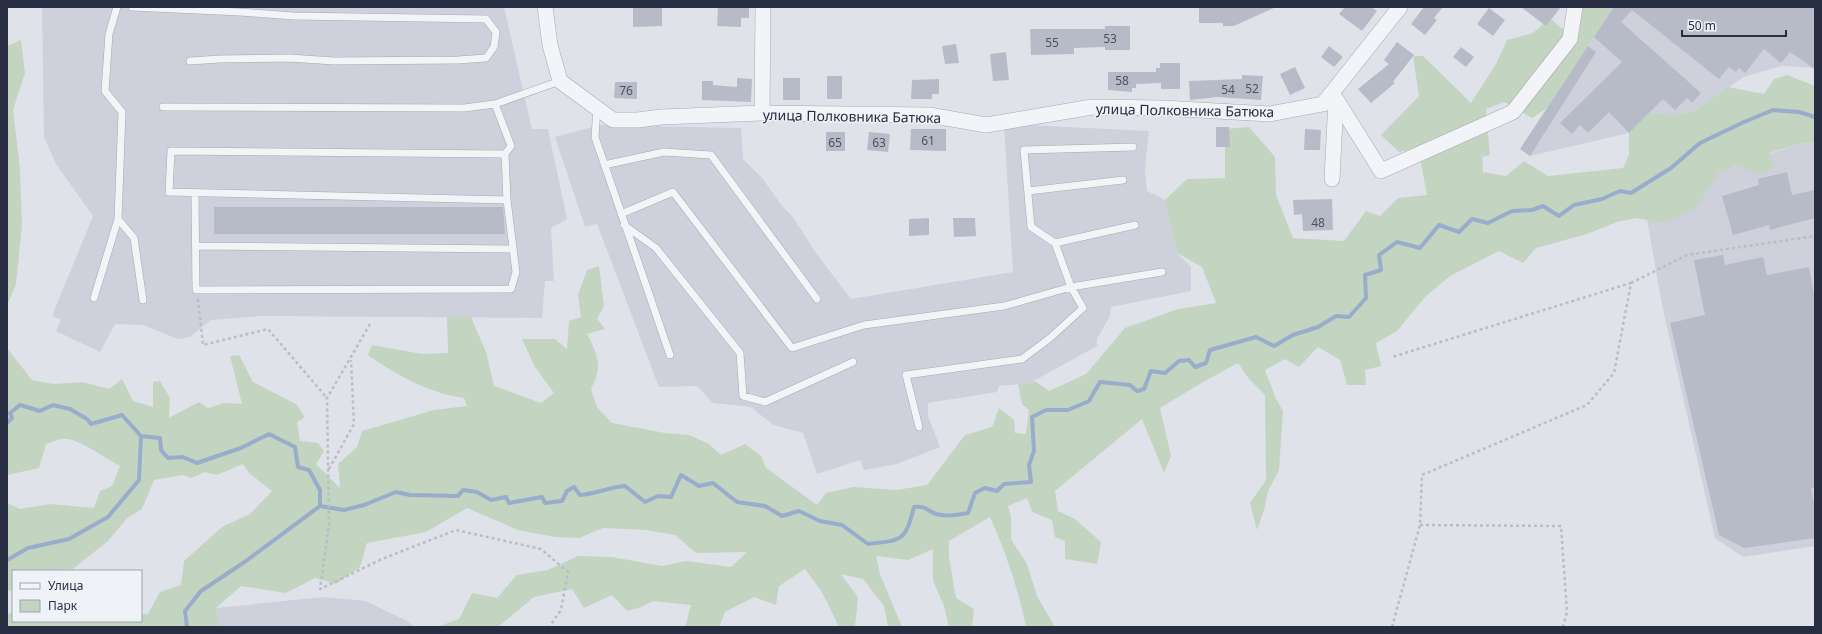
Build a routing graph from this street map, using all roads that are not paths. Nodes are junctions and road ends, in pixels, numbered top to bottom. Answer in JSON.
{"nodes":[{"id":1,"x":117,"y":7,"type":"edge"},
{"id":2,"x":132,"y":7,"type":"edge"},
{"id":3,"x":544,"y":7,"type":"edge"},
{"id":4,"x":763,"y":7,"type":"edge"},
{"id":5,"x":1400,"y":7,"type":"edge"},
{"id":6,"x":1575,"y":7,"type":"edge"},
{"id":7,"x":190,"y":61,"type":"dead end"},
{"id":8,"x":560,"y":81,"type":"junction"},
{"id":9,"x":1329,"y":102,"type":"junction"},
{"id":10,"x":495,"y":104,"type":"junction"},
{"id":11,"x":163,"y":107,"type":"dead end"},
{"id":12,"x":597,"y":108,"type":"junction"},
{"id":13,"x":762,"y":113,"type":"junction"},
{"id":14,"x":1133,"y":148,"type":"dead end"},
{"id":15,"x":505,"y":154,"type":"junction"},
{"id":16,"x":604,"y":165,"type":"junction"},
{"id":17,"x":1332,"y":179,"type":"dead end"},
{"id":18,"x":1123,"y":180,"type":"dead end"},
{"id":19,"x":1028,"y":191,"type":"junction"},
{"id":20,"x":196,"y":193,"type":"junction"},
{"id":21,"x":507,"y":200,"type":"junction"},
{"id":22,"x":620,"y":214,"type":"junction"},
{"id":23,"x":118,"y":219,"type":"junction"},
{"id":24,"x":624,"y":224,"type":"junction"},
{"id":25,"x":1135,"y":225,"type":"dead end"},
{"id":26,"x":1055,"y":243,"type":"junction"},
{"id":27,"x":196,"y":246,"type":"junction"},
{"id":28,"x":513,"y":249,"type":"junction"},
{"id":29,"x":1162,"y":272,"type":"dead end"},
{"id":30,"x":1071,"y":287,"type":"junction"},
{"id":31,"x":94,"y":298,"type":"dead end"},
{"id":32,"x":817,"y":298,"type":"dead end"},
{"id":33,"x":143,"y":300,"type":"dead end"},
{"id":34,"x":670,"y":355,"type":"dead end"},
{"id":35,"x":853,"y":362,"type":"dead end"},
{"id":36,"x":919,"y":427,"type":"dead end"}],
"edges":[{"from":1,"to":23,"type":"lane"},
{"from":2,"to":7,"type":"lane"},
{"from":3,"to":8,"type":"street"},
{"from":4,"to":13,"type":"street"},
{"from":5,"to":9,"type":"street"},
{"from":6,"to":9,"type":"street"},
{"from":8,"to":10,"type":"lane"},
{"from":8,"to":12,"type":"street","name":"улица Полковника Батюка"},
{"from":9,"to":13,"type":"street","name":"улица Полковника Батюка"},
{"from":9,"to":17,"type":"street"},
{"from":10,"to":11,"type":"lane"},
{"from":10,"to":15,"type":"lane"},
{"from":12,"to":13,"type":"street","name":"улица Полковника Батюка"},
{"from":12,"to":16,"type":"lane"},
{"from":14,"to":19,"type":"lane"},
{"from":15,"to":20,"type":"lane"},
{"from":15,"to":21,"type":"lane"},
{"from":16,"to":22,"type":"lane"},
{"from":16,"to":32,"type":"lane"},
{"from":18,"to":19,"type":"lane"},
{"from":19,"to":26,"type":"lane"},
{"from":20,"to":21,"type":"lane"},
{"from":20,"to":27,"type":"lane"},
{"from":21,"to":28,"type":"lane"},
{"from":22,"to":24,"type":"lane"},
{"from":22,"to":30,"type":"lane"},
{"from":23,"to":31,"type":"lane"},
{"from":23,"to":33,"type":"lane"},
{"from":24,"to":34,"type":"lane"},
{"from":24,"to":35,"type":"lane"},
{"from":25,"to":26,"type":"lane"},
{"from":26,"to":30,"type":"lane"},
{"from":27,"to":28,"type":"lane"},
{"from":27,"to":28,"type":"lane"},
{"from":29,"to":30,"type":"lane"},
{"from":30,"to":36,"type":"lane"}]}
